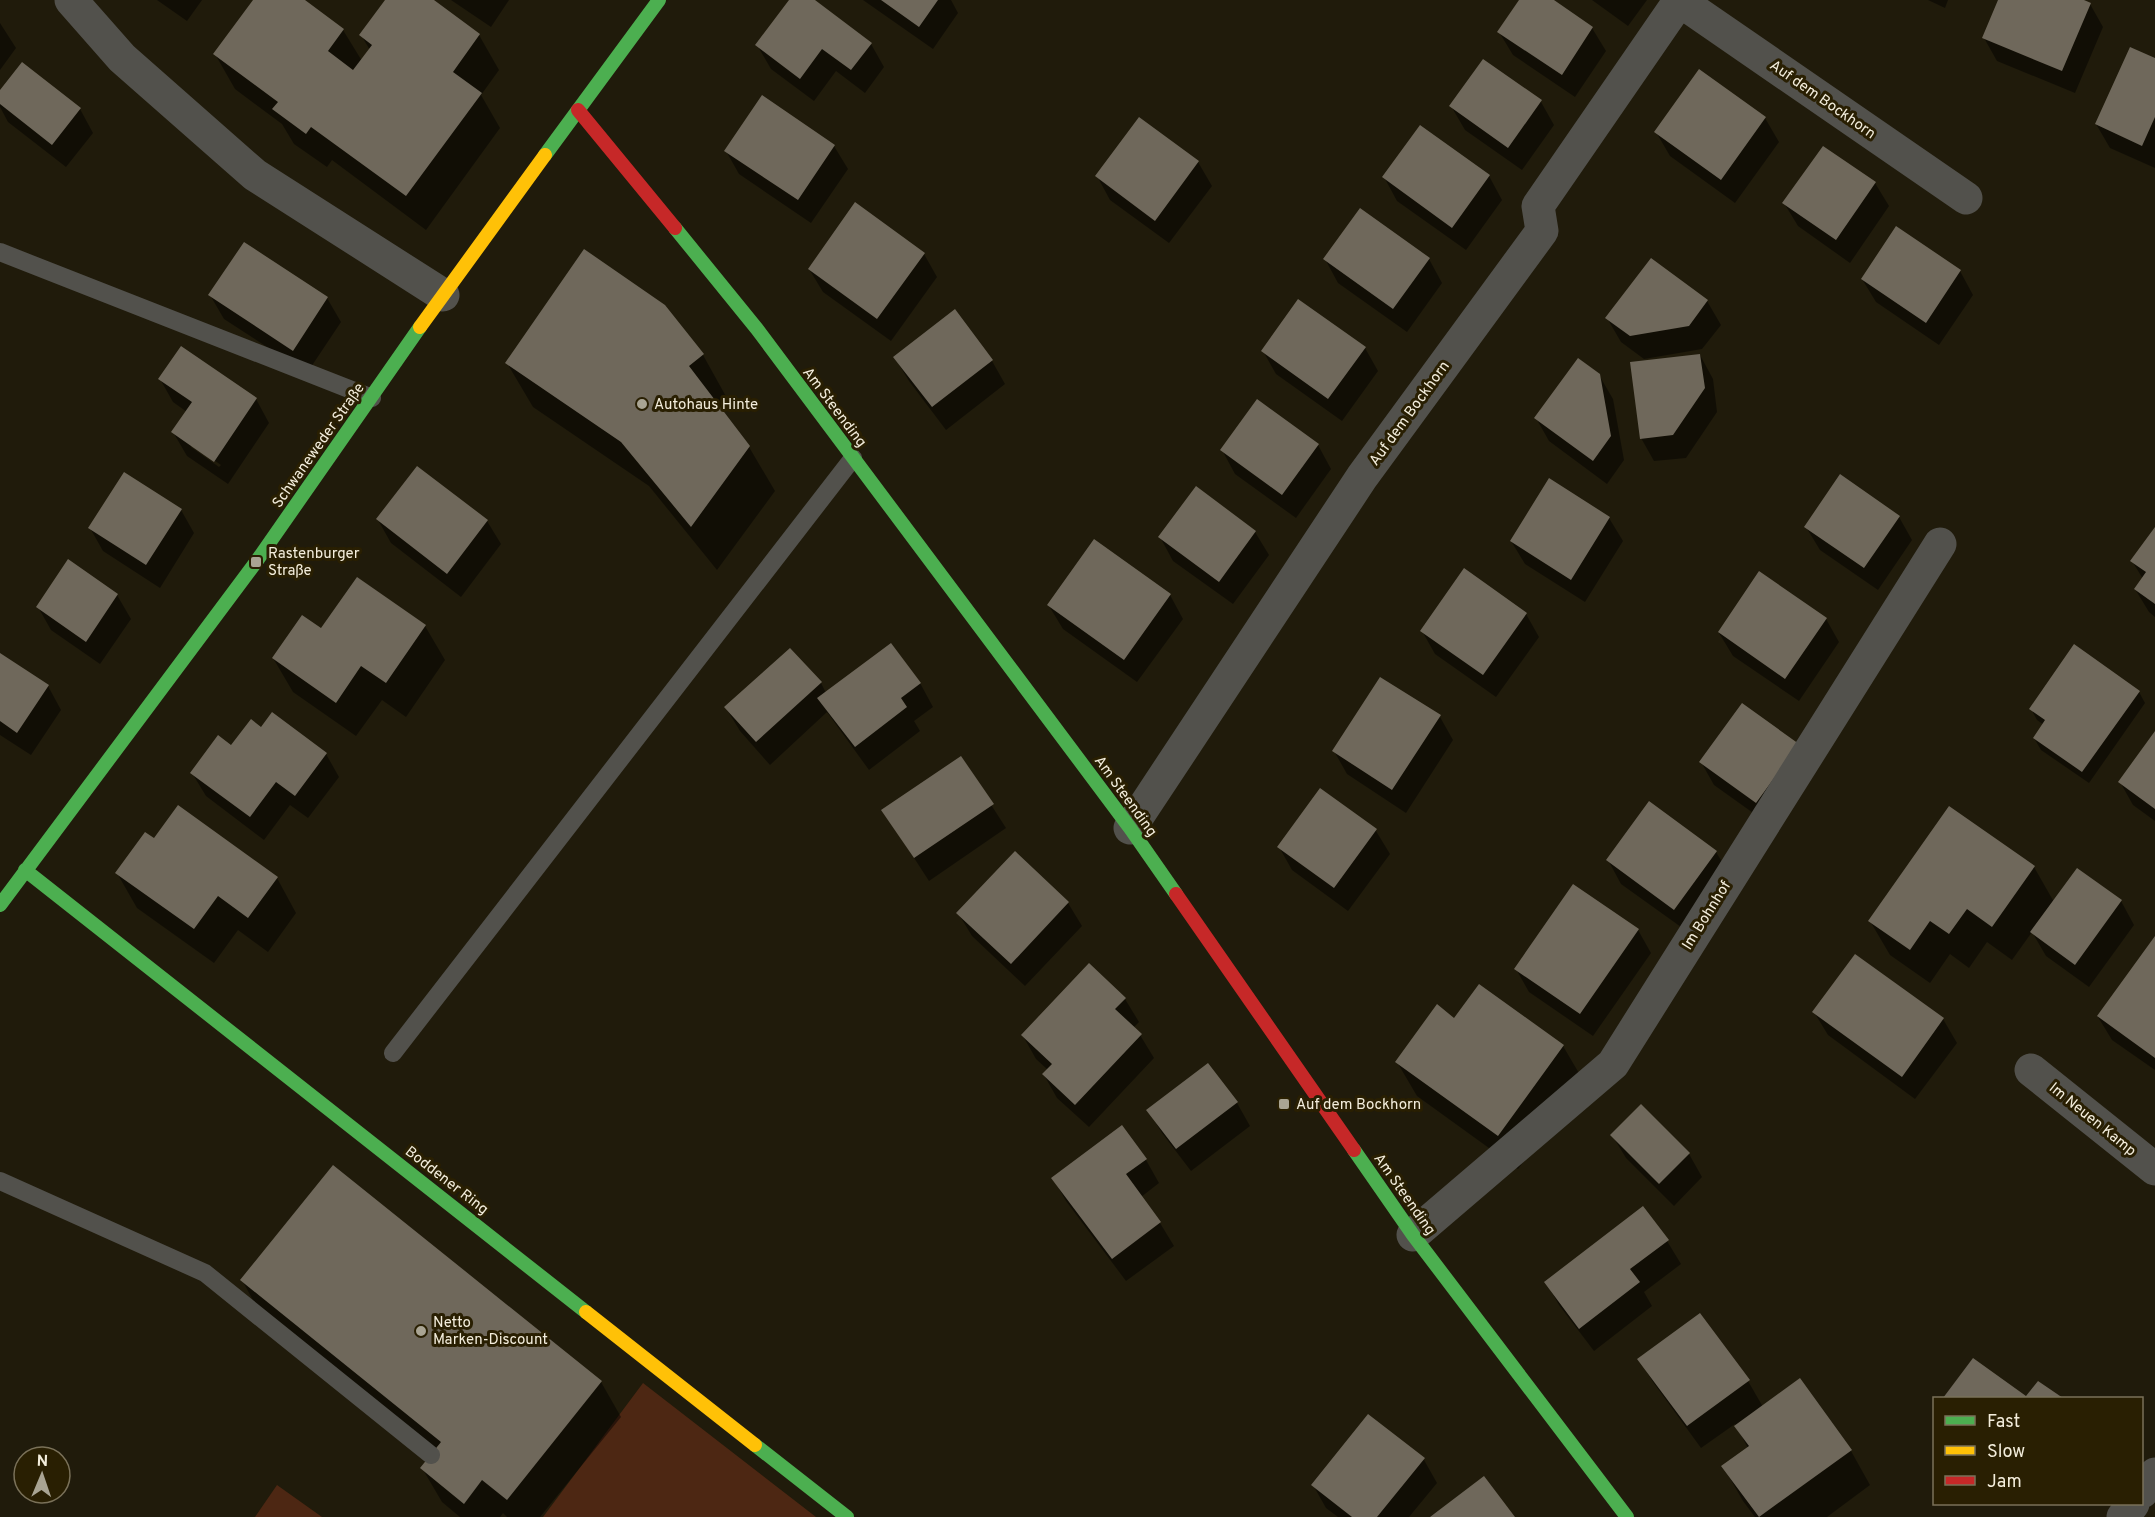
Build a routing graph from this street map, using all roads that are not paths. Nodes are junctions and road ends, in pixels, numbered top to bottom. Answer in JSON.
{"nodes":[{"id":1,"x":71,"y":0,"type":"edge"},
{"id":2,"x":659,"y":0,"type":"edge"},
{"id":3,"x":1680,"y":0,"type":"edge"},
{"id":4,"x":578,"y":110,"type":"junction"},
{"id":5,"x":1966,"y":198,"type":"dead end"},
{"id":6,"x":0,"y":252,"type":"edge"},
{"id":7,"x":443,"y":294,"type":"junction"},
{"id":8,"x":372,"y":398,"type":"junction"},
{"id":9,"x":853,"y":458,"type":"junction"},
{"id":10,"x":1940,"y":544,"type":"dead end"},
{"id":11,"x":1130,"y":828,"type":"junction"},
{"id":12,"x":25,"y":870,"type":"junction"},
{"id":13,"x":0,"y":905,"type":"edge"},
{"id":14,"x":393,"y":1053,"type":"dead end"},
{"id":15,"x":2031,"y":1070,"type":"dead end"},
{"id":16,"x":2155,"y":1169,"type":"edge"},
{"id":17,"x":0,"y":1181,"type":"edge"},
{"id":18,"x":1413,"y":1235,"type":"junction"},
{"id":19,"x":431,"y":1455,"type":"dead end"},
{"id":20,"x":2155,"y":1474,"type":"edge"},
{"id":21,"x":2143,"y":1491,"type":"edge"},
{"id":22,"x":847,"y":1517,"type":"edge"},
{"id":23,"x":1627,"y":1517,"type":"edge"}],
"edges":[{"from":1,"to":7,"type":"street"},
{"from":2,"to":4,"type":"street","name":"Schwaneweder Straße"},
{"from":3,"to":5,"type":"street","name":"Auf dem Bockhorn"},
{"from":3,"to":11,"type":"street","name":"Auf dem Bockhorn"},
{"from":4,"to":7,"type":"street","name":"Schwaneweder Straße"},
{"from":4,"to":9,"type":"street","name":"Am Steending"},
{"from":6,"to":8,"type":"lane"},
{"from":7,"to":8,"type":"street","name":"Schwaneweder Straße"},
{"from":8,"to":12,"type":"street","name":"Schwaneweder Straße"},
{"from":9,"to":11,"type":"street","name":"Am Steending"},
{"from":9,"to":14,"type":"lane"},
{"from":10,"to":18,"type":"street","name":"Im Bohnhof"},
{"from":11,"to":18,"type":"street","name":"Am Steending"},
{"from":12,"to":13,"type":"street","name":"Schwaneweder Straße"},
{"from":12,"to":22,"type":"street","name":"Boddener Ring"},
{"from":15,"to":16,"type":"street","name":"Im Neuen Kamp"},
{"from":17,"to":19,"type":"lane"},
{"from":18,"to":23,"type":"street","name":"Am Steending"},
{"from":20,"to":21,"type":"street"}]}
